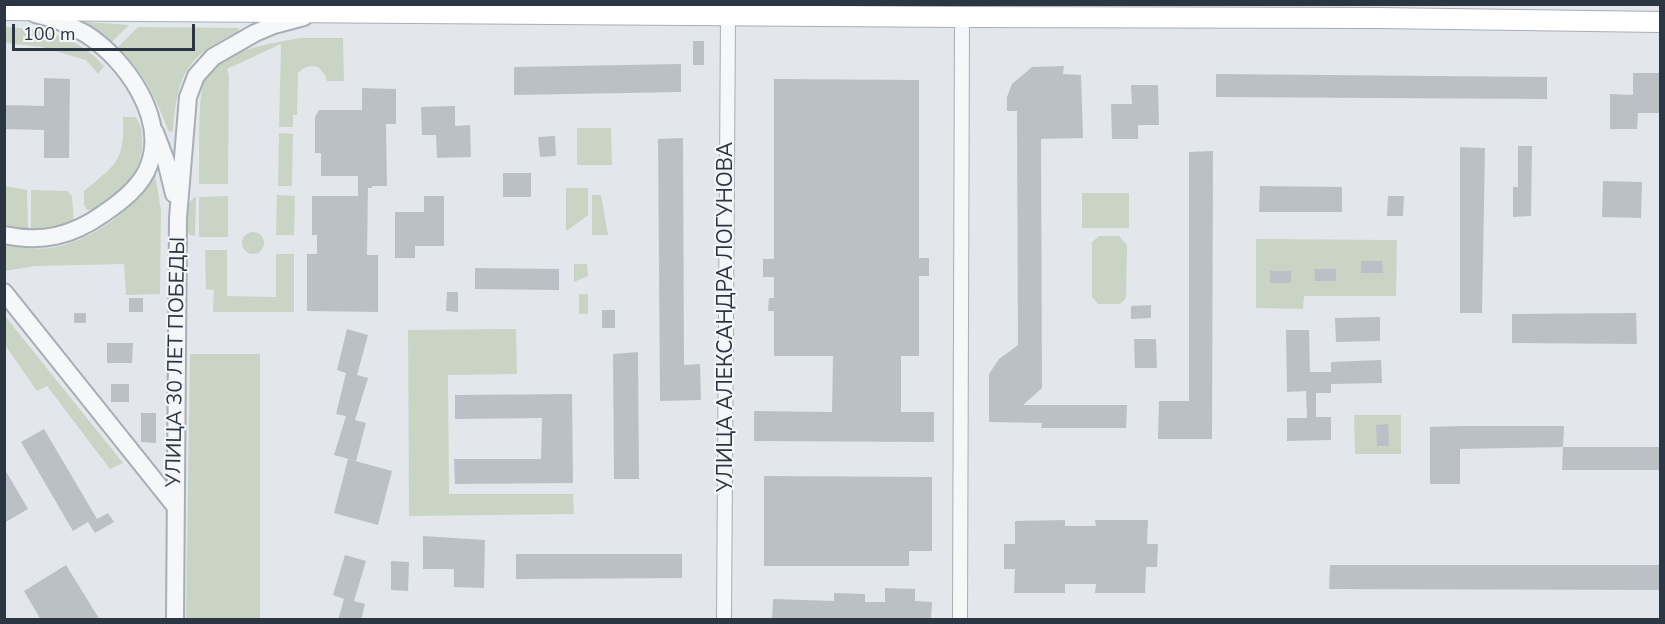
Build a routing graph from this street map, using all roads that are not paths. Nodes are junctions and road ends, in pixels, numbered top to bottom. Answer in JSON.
{"nodes":[{"id":1,"x":13,"y":10,"type":"edge"},
{"id":2,"x":326,"y":13,"type":"junction"},
{"id":3,"x":728,"y":15,"type":"junction"},
{"id":4,"x":962,"y":17,"type":"junction"},
{"id":5,"x":1660,"y":22,"type":"edge"},
{"id":6,"x":151,"y":123,"type":"junction"},
{"id":7,"x":178,"y":218,"type":"junction"},
{"id":8,"x":4,"y":235,"type":"edge"},
{"id":9,"x":4,"y":292,"type":"edge"},
{"id":10,"x":175,"y":506,"type":"junction"},
{"id":11,"x":175,"y":620,"type":"edge"},
{"id":12,"x":724,"y":620,"type":"edge"},
{"id":13,"x":960,"y":620,"type":"edge"}],
"edges":[{"from":1,"to":2,"type":"main road"},
{"from":1,"to":6,"type":"street"},
{"from":2,"to":3,"type":"main road"},
{"from":2,"to":7,"type":"street"},
{"from":3,"to":4,"type":"main road"},
{"from":3,"to":12,"type":"street","name":"УЛИЦА АЛЕКСАНДРА ЛОГУНОВА"},
{"from":4,"to":5,"type":"main road"},
{"from":4,"to":13,"type":"street"},
{"from":6,"to":7,"type":"street"},
{"from":6,"to":8,"type":"street"},
{"from":7,"to":10,"type":"street","name":"УЛИЦА 30 ЛЕТ ПОБЕДЫ"},
{"from":9,"to":10,"type":"street","name":"УЛИЦА 30 ЛЕТ ПОБЕДЫ"},
{"from":10,"to":11,"type":"street","name":"УЛИЦА 30 ЛЕТ ПОБЕДЫ"}]}
